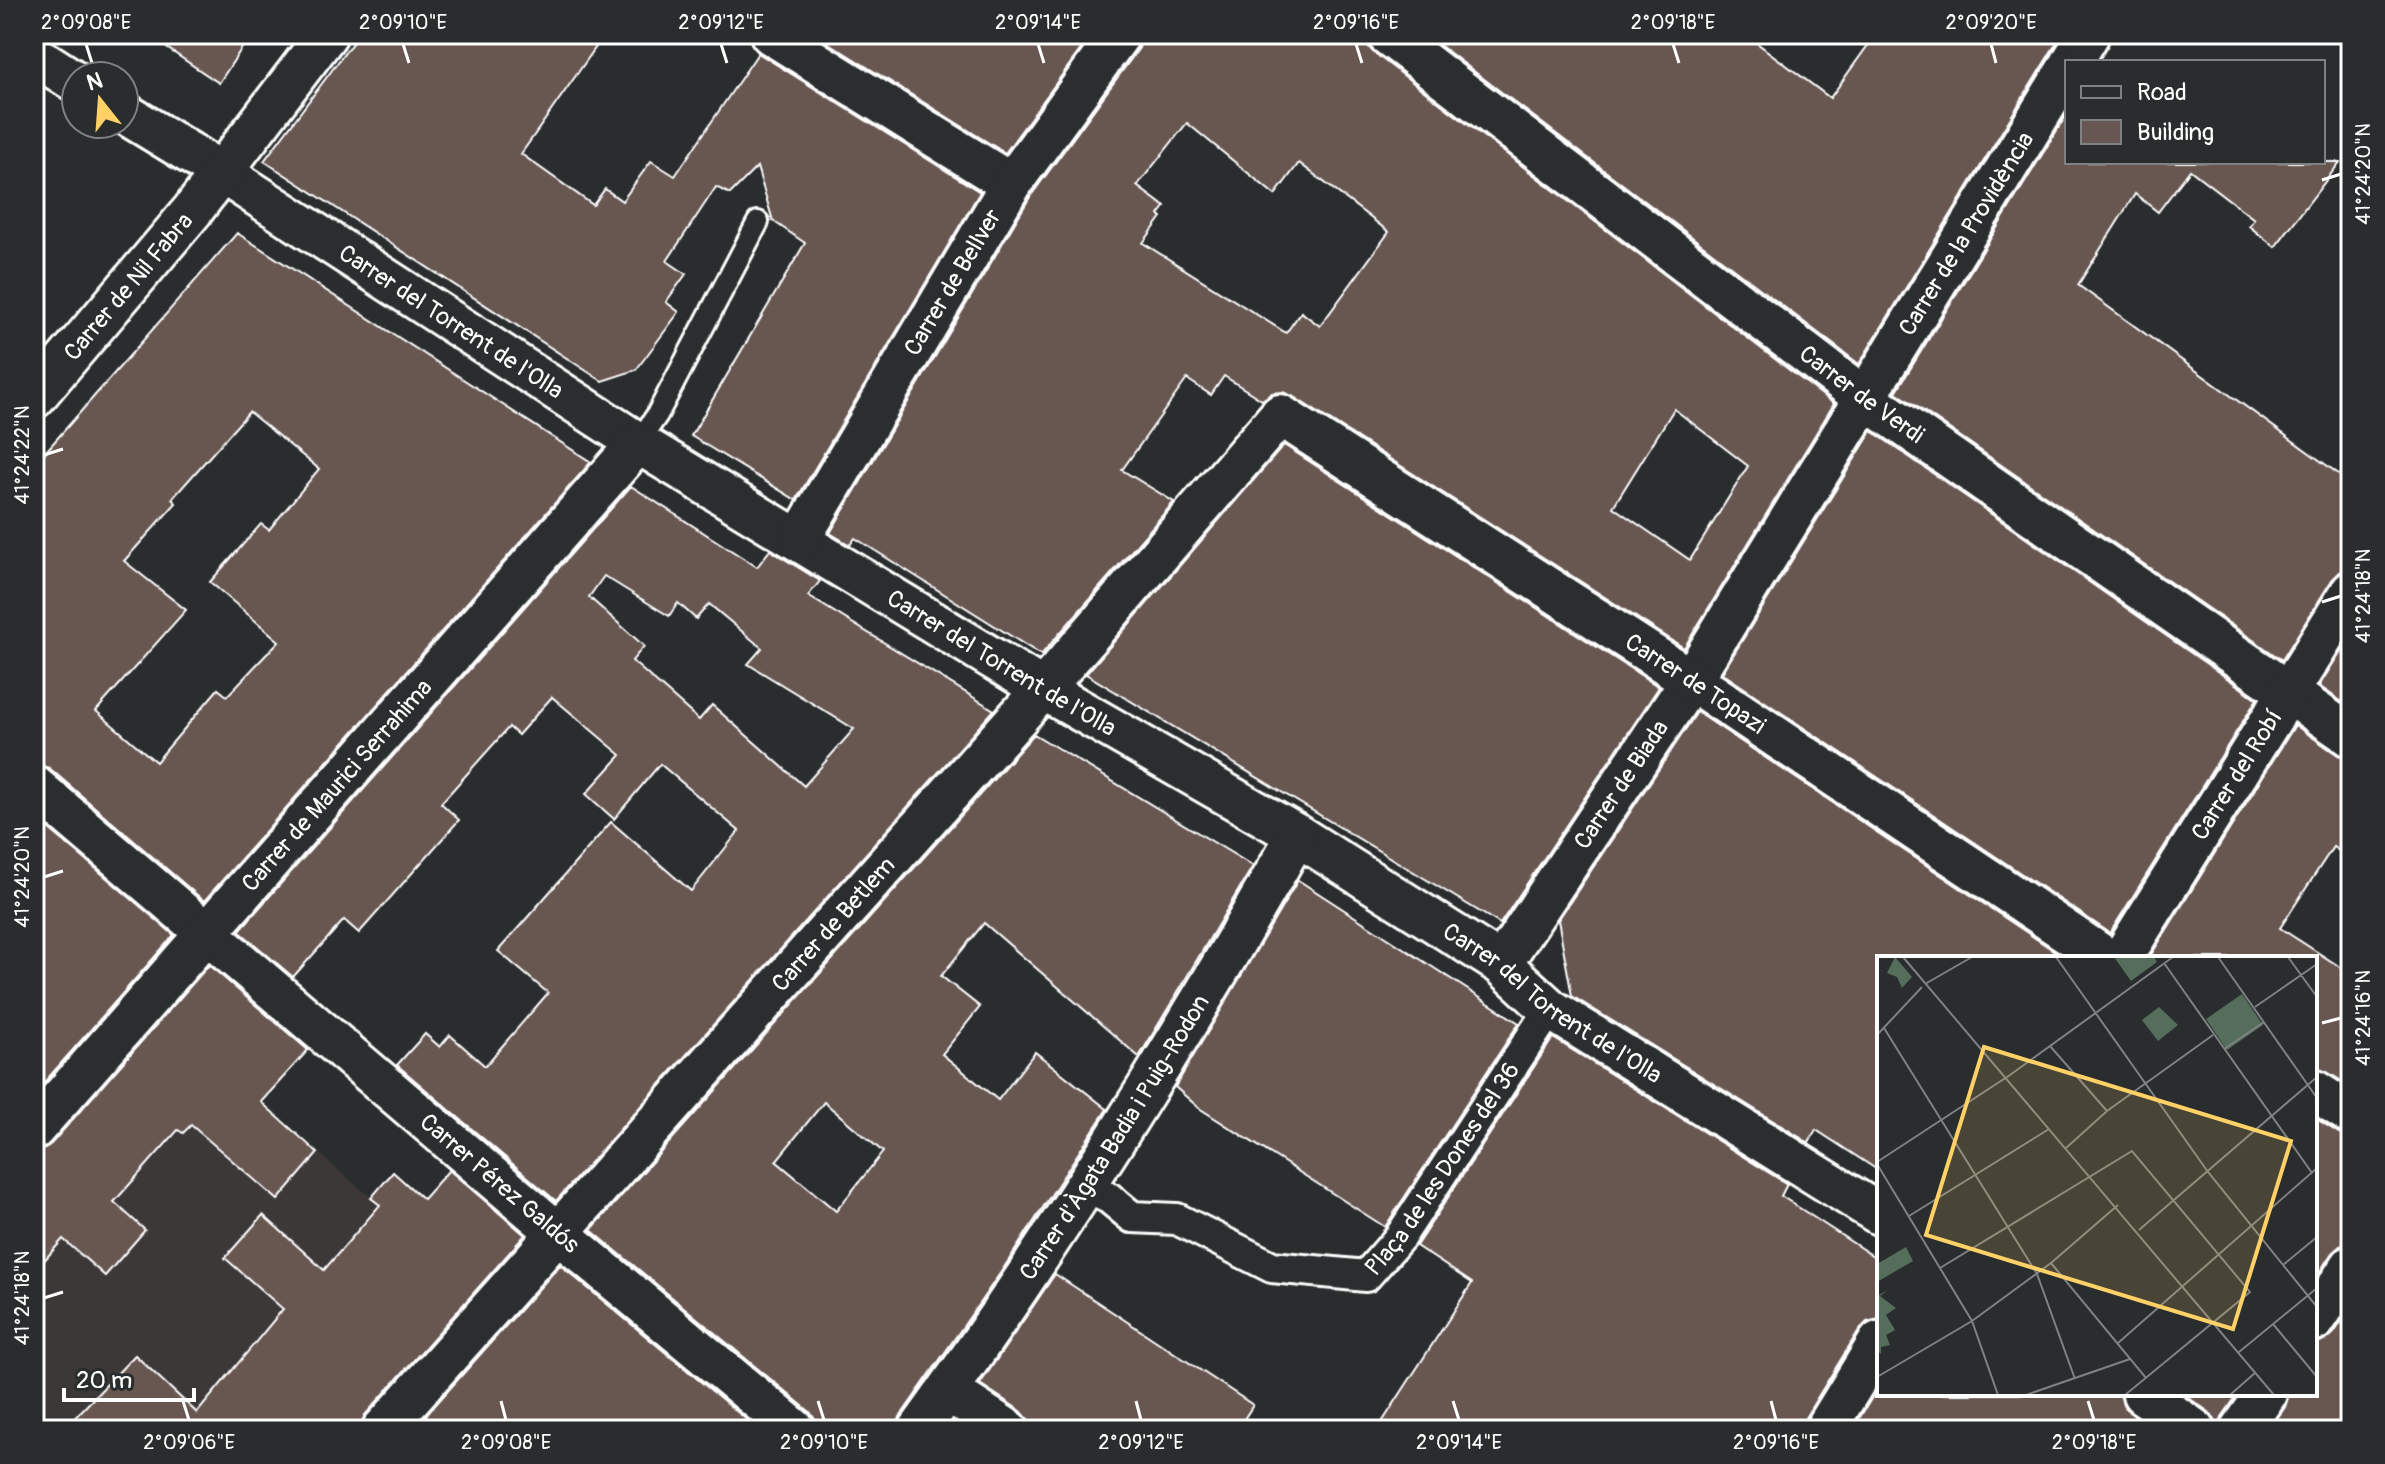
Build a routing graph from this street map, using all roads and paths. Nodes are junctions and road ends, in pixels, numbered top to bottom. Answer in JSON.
{"nodes":[{"id":1,"x":327,"y":34,"type":"edge"},
{"id":2,"x":771,"y":34,"type":"edge"},
{"id":3,"x":1120,"y":34,"type":"edge"},
{"id":4,"x":1387,"y":34,"type":"edge"},
{"id":5,"x":2089,"y":34,"type":"edge"},
{"id":6,"x":34,"y":55,"type":"edge"},
{"id":7,"x":2073,"y":60,"type":"edge"},
{"id":8,"x":60,"y":72,"type":"edge"},
{"id":9,"x":2065,"y":73,"type":"edge"},
{"id":10,"x":140,"y":123,"type":"edge"},
{"id":11,"x":221,"y":172,"type":"junction"},
{"id":12,"x":1011,"y":184,"type":"junction"},
{"id":13,"x":758,"y":222,"type":"dead end"},
{"id":14,"x":34,"y":398,"type":"edge"},
{"id":15,"x":1866,"y":399,"type":"junction"},
{"id":16,"x":1280,"y":415,"type":"joint"},
{"id":17,"x":638,"y":443,"type":"junction"},
{"id":18,"x":799,"y":540,"type":"junction"},
{"id":19,"x":2351,"y":592,"type":"edge"},
{"id":20,"x":1691,"y":680,"type":"junction"},
{"id":21,"x":1043,"y":689,"type":"junction"},
{"id":22,"x":2289,"y":695,"type":"junction"},
{"id":23,"x":2351,"y":736,"type":"edge"},
{"id":24,"x":34,"y":786,"type":"edge"},
{"id":25,"x":1297,"y":835,"type":"junction"},
{"id":26,"x":205,"y":933,"type":"junction"},
{"id":27,"x":2103,"y":956,"type":"edge"},
{"id":28,"x":2123,"y":956,"type":"edge"},
{"id":29,"x":1501,"y":964,"type":"junction"},
{"id":30,"x":1550,"y":1009,"type":"junction"},
{"id":31,"x":2317,"y":1092,"type":"edge"},
{"id":32,"x":2351,"y":1114,"type":"edge"},
{"id":33,"x":34,"y":1129,"type":"edge"},
{"id":34,"x":1085,"y":1187,"type":"junction"},
{"id":35,"x":1877,"y":1213,"type":"edge"},
{"id":36,"x":558,"y":1233,"type":"junction"},
{"id":37,"x":2351,"y":1266,"type":"edge"},
{"id":38,"x":2317,"y":1317,"type":"edge"},
{"id":39,"x":1877,"y":1345,"type":"edge"},
{"id":40,"x":948,"y":1391,"type":"junction"},
{"id":41,"x":2146,"y":1396,"type":"edge"},
{"id":42,"x":2265,"y":1396,"type":"edge"},
{"id":43,"x":382,"y":1430,"type":"edge"},
{"id":44,"x":795,"y":1430,"type":"edge"},
{"id":45,"x":919,"y":1430,"type":"edge"},
{"id":46,"x":1008,"y":1430,"type":"edge"},
{"id":47,"x":1825,"y":1430,"type":"edge"},
{"id":48,"x":2195,"y":1430,"type":"edge"},
{"id":49,"x":2241,"y":1430,"type":"edge"}],
"edges":[{"from":1,"to":11,"type":"street","name":"Carrer de Nil Fabra"},
{"from":2,"to":12,"type":"street"},
{"from":3,"to":12,"type":"street","name":"Carrer de Bellver"},
{"from":4,"to":15,"type":"street","name":"Carrer de Verdi"},
{"from":5,"to":7,"type":"street"},
{"from":6,"to":8,"type":"street"},
{"from":9,"to":15,"type":"street","name":"Carrer de la Providència"},
{"from":10,"to":11,"type":"street","name":"Carrer del Torrent de l'Olla"},
{"from":11,"to":14,"type":"street","name":"Carrer de Nil Fabra"},
{"from":11,"to":17,"type":"street","name":"Carrer del Torrent de l'Olla"},
{"from":12,"to":18,"type":"street","name":"Carrer de Bellver"},
{"from":13,"to":17,"type":"lane"},
{"from":15,"to":20,"type":"street","name":"Carrer de Biada"},
{"from":15,"to":22,"type":"street","name":"Carrer de Verdi"},
{"from":16,"to":20,"type":"street","name":"Carrer de Topazi"},
{"from":16,"to":21,"type":"street","name":"Carrer de Betlem"},
{"from":17,"to":18,"type":"street","name":"Carrer del Torrent de l'Olla"},
{"from":17,"to":26,"type":"street","name":"Carrer de Maurici Serrahima"},
{"from":18,"to":21,"type":"street","name":"Carrer del Torrent de l'Olla"},
{"from":19,"to":22,"type":"street","name":"Carrer del Robí"},
{"from":20,"to":27,"type":"street","name":"Carrer de Topazi"},
{"from":20,"to":29,"type":"street","name":"Carrer de Biada"},
{"from":21,"to":25,"type":"street","name":"Carrer del Torrent de l'Olla"},
{"from":21,"to":36,"type":"street","name":"Carrer de Betlem"},
{"from":22,"to":23,"type":"street","name":"Carrer de Verdi"},
{"from":22,"to":28,"type":"street","name":"Carrer del Robí"},
{"from":24,"to":26,"type":"street","name":"Carrer Pérez Galdós"},
{"from":25,"to":29,"type":"street","name":"Carrer del Torrent de l'Olla"},
{"from":25,"to":34,"type":"street","name":"Carrer d'Àgata Badia i Puig-Rodon"},
{"from":26,"to":33,"type":"street","name":"Carrer de Maurici Serrahima"},
{"from":26,"to":36,"type":"street","name":"Carrer Pérez Galdós"},
{"from":29,"to":30,"type":"street","name":"Carrer del Torrent de l'Olla"},
{"from":30,"to":34,"type":"street","name":"Plaça de les Dones del 36"},
{"from":30,"to":35,"type":"street","name":"Carrer del Torrent de l'Olla"},
{"from":31,"to":32,"type":"street"},
{"from":34,"to":40,"type":"street","name":"Carrer d'Àgata Badia i Puig-Rodon"},
{"from":36,"to":43,"type":"street","name":"Carrer de Betlem"},
{"from":36,"to":44,"type":"street","name":"Carrer Pérez Galdós"},
{"from":37,"to":38,"type":"street"},
{"from":39,"to":47,"type":"street"},
{"from":40,"to":45,"type":"street","name":"Carrer d'Àgata Badia i Puig-Rodon"},
{"from":40,"to":46,"type":"street"},
{"from":41,"to":48,"type":"street"},
{"from":42,"to":49,"type":"street"}]}
